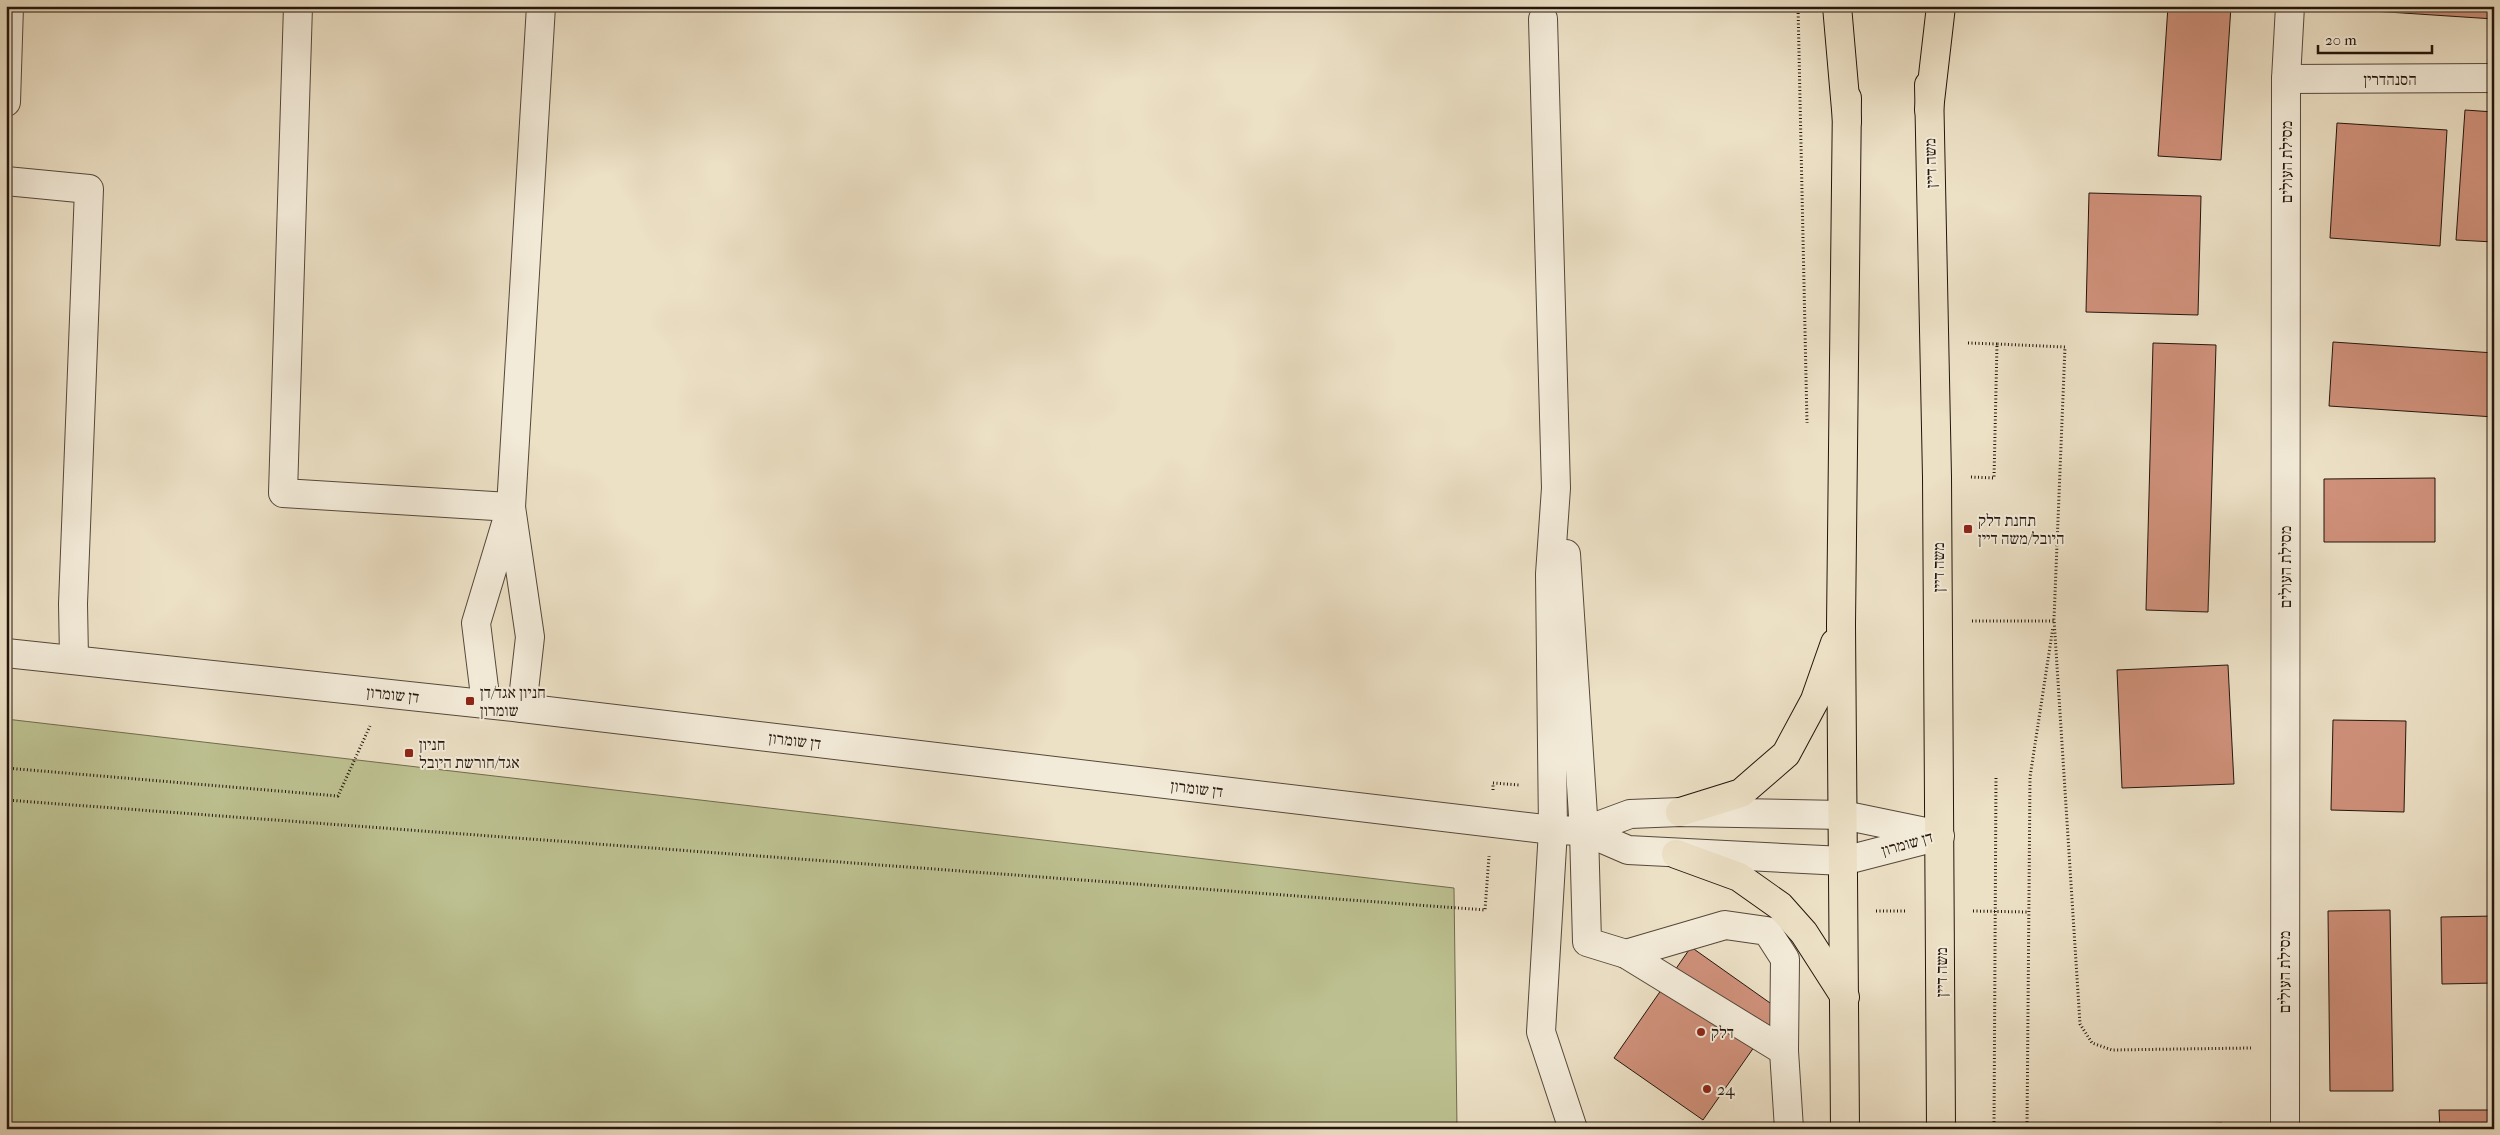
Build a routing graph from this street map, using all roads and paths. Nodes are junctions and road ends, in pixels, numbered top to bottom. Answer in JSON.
{"nodes":[{"id":1,"x":9,"y":6,"type":"edge"},
{"id":2,"x":298,"y":6,"type":"edge"},
{"id":3,"x":540,"y":6,"type":"edge"},
{"id":4,"x":1798,"y":6,"type":"edge"},
{"id":5,"x":1836,"y":6,"type":"edge"},
{"id":6,"x":1848,"y":6,"type":"edge"},
{"id":7,"x":1931,"y":6,"type":"edge"},
{"id":8,"x":1941,"y":6,"type":"edge"},
{"id":9,"x":2290,"y":6,"type":"edge"},
{"id":10,"x":1543,"y":18,"type":"dead end"},
{"id":11,"x":2494,"y":78,"type":"edge"},
{"id":12,"x":2286,"y":79,"type":"junction"},
{"id":13,"x":6,"y":102,"type":"edge"},
{"id":14,"x":1929,"y":110,"type":"junction"},
{"id":15,"x":1846,"y":121,"type":"junction"},
{"id":16,"x":6,"y":181,"type":"edge"},
{"id":17,"x":1807,"y":428,"type":"dead end"},
{"id":18,"x":1937,"y":477,"type":"junction"},
{"id":19,"x":1556,"y":488,"type":"junction"},
{"id":20,"x":511,"y":507,"type":"junction"},
{"id":21,"x":2054,"y":619,"type":"junction"},
{"id":22,"x":1938,"y":621,"type":"junction"},
{"id":23,"x":1841,"y":625,"type":"junction"},
{"id":24,"x":6,"y":653,"type":"edge"},
{"id":25,"x":74,"y":658,"type":"junction"},
{"id":26,"x":386,"y":693,"type":"junction"},
{"id":27,"x":486,"y":704,"type":"junction"},
{"id":28,"x":522,"y":708,"type":"junction"},
{"id":29,"x":6,"y":768,"type":"edge"},
{"id":30,"x":1996,"y":776,"type":"dead end"},
{"id":31,"x":1552,"y":789,"type":"junction"},
{"id":32,"x":6,"y":800,"type":"edge"},
{"id":33,"x":1680,"y":812,"type":"junction"},
{"id":34,"x":1843,"y":815,"type":"junction"},
{"id":35,"x":1491,"y":823,"type":"junction"},
{"id":36,"x":1553,"y":830,"type":"junction"},
{"id":37,"x":1584,"y":831,"type":"junction"},
{"id":38,"x":1940,"y":836,"type":"junction"},
{"id":39,"x":1676,"y":854,"type":"junction"},
{"id":40,"x":1843,"y":861,"type":"junction"},
{"id":41,"x":1626,"y":954,"type":"junction"},
{"id":42,"x":1845,"y":997,"type":"junction"},
{"id":43,"x":2284,"y":1047,"type":"junction"},
{"id":44,"x":1784,"y":1051,"type":"junction"},
{"id":45,"x":1574,"y":1129,"type":"edge"},
{"id":46,"x":1789,"y":1129,"type":"edge"},
{"id":47,"x":1845,"y":1129,"type":"edge"},
{"id":48,"x":1941,"y":1129,"type":"edge"},
{"id":49,"x":1994,"y":1129,"type":"edge"},
{"id":50,"x":2027,"y":1129,"type":"edge"},
{"id":51,"x":2285,"y":1129,"type":"edge"}],
"edges":[{"from":1,"to":13,"type":"street"},
{"from":2,"to":20,"type":"street"},
{"from":3,"to":20,"type":"street"},
{"from":4,"to":17,"type":"path"},
{"from":5,"to":15,"type":"main road"},
{"from":6,"to":15,"type":"main road"},
{"from":7,"to":14,"type":"main road","name":"משה דיין"},
{"from":8,"to":14,"type":"main road"},
{"from":9,"to":12,"type":"street","name":"מסילת העולים"},
{"from":10,"to":19,"type":"street"},
{"from":11,"to":12,"type":"street","name":"הסנהדרין"},
{"from":12,"to":43,"type":"street","name":"מסילת העולים"},
{"from":14,"to":18,"type":"main road","name":"משה דיין"},
{"from":15,"to":23,"type":"main road"},
{"from":16,"to":25,"type":"street"},
{"from":18,"to":21,"type":"path"},
{"from":18,"to":22,"type":"main road","name":"משה דיין"},
{"from":19,"to":31,"type":"street"},
{"from":19,"to":37,"type":"street"},
{"from":20,"to":27,"type":"street"},
{"from":20,"to":28,"type":"street"},
{"from":21,"to":22,"type":"path"},
{"from":21,"to":43,"type":"path"},
{"from":21,"to":50,"type":"path"},
{"from":22,"to":38,"type":"main road","name":"משה דיין"},
{"from":23,"to":33,"type":"main road"},
{"from":23,"to":34,"type":"main road"},
{"from":24,"to":25,"type":"street","name":"דן שומרון"},
{"from":25,"to":26,"type":"street","name":"דן שומרון"},
{"from":26,"to":27,"type":"street","name":"דן שומרון"},
{"from":26,"to":29,"type":"path"},
{"from":27,"to":28,"type":"street","name":"דן שומרון"},
{"from":28,"to":35,"type":"street","name":"דן שומרון"},
{"from":30,"to":49,"type":"path"},
{"from":31,"to":35,"type":"path"},
{"from":31,"to":36,"type":"street"},
{"from":32,"to":35,"type":"path"},
{"from":33,"to":34,"type":"street","name":"דן שומרון"},
{"from":33,"to":37,"type":"street","name":"דן שומרון"},
{"from":34,"to":38,"type":"street","name":"דן שומרון"},
{"from":34,"to":40,"type":"main road"},
{"from":35,"to":36,"type":"street","name":"דן שומרון"},
{"from":36,"to":37,"type":"street","name":"דן שומרון"},
{"from":36,"to":45,"type":"street"},
{"from":37,"to":39,"type":"street","name":"דן שומרון"},
{"from":37,"to":41,"type":"street"},
{"from":38,"to":40,"type":"street","name":"דן שומרון"},
{"from":38,"to":48,"type":"main road","name":"משה דיין"},
{"from":39,"to":40,"type":"street","name":"דן שומרון"},
{"from":39,"to":42,"type":"main road"},
{"from":40,"to":42,"type":"main road"},
{"from":41,"to":44,"type":"street"},
{"from":41,"to":44,"type":"street"},
{"from":42,"to":47,"type":"main road"},
{"from":43,"to":51,"type":"street","name":"מסילת העולים"},
{"from":44,"to":46,"type":"street"}]}
